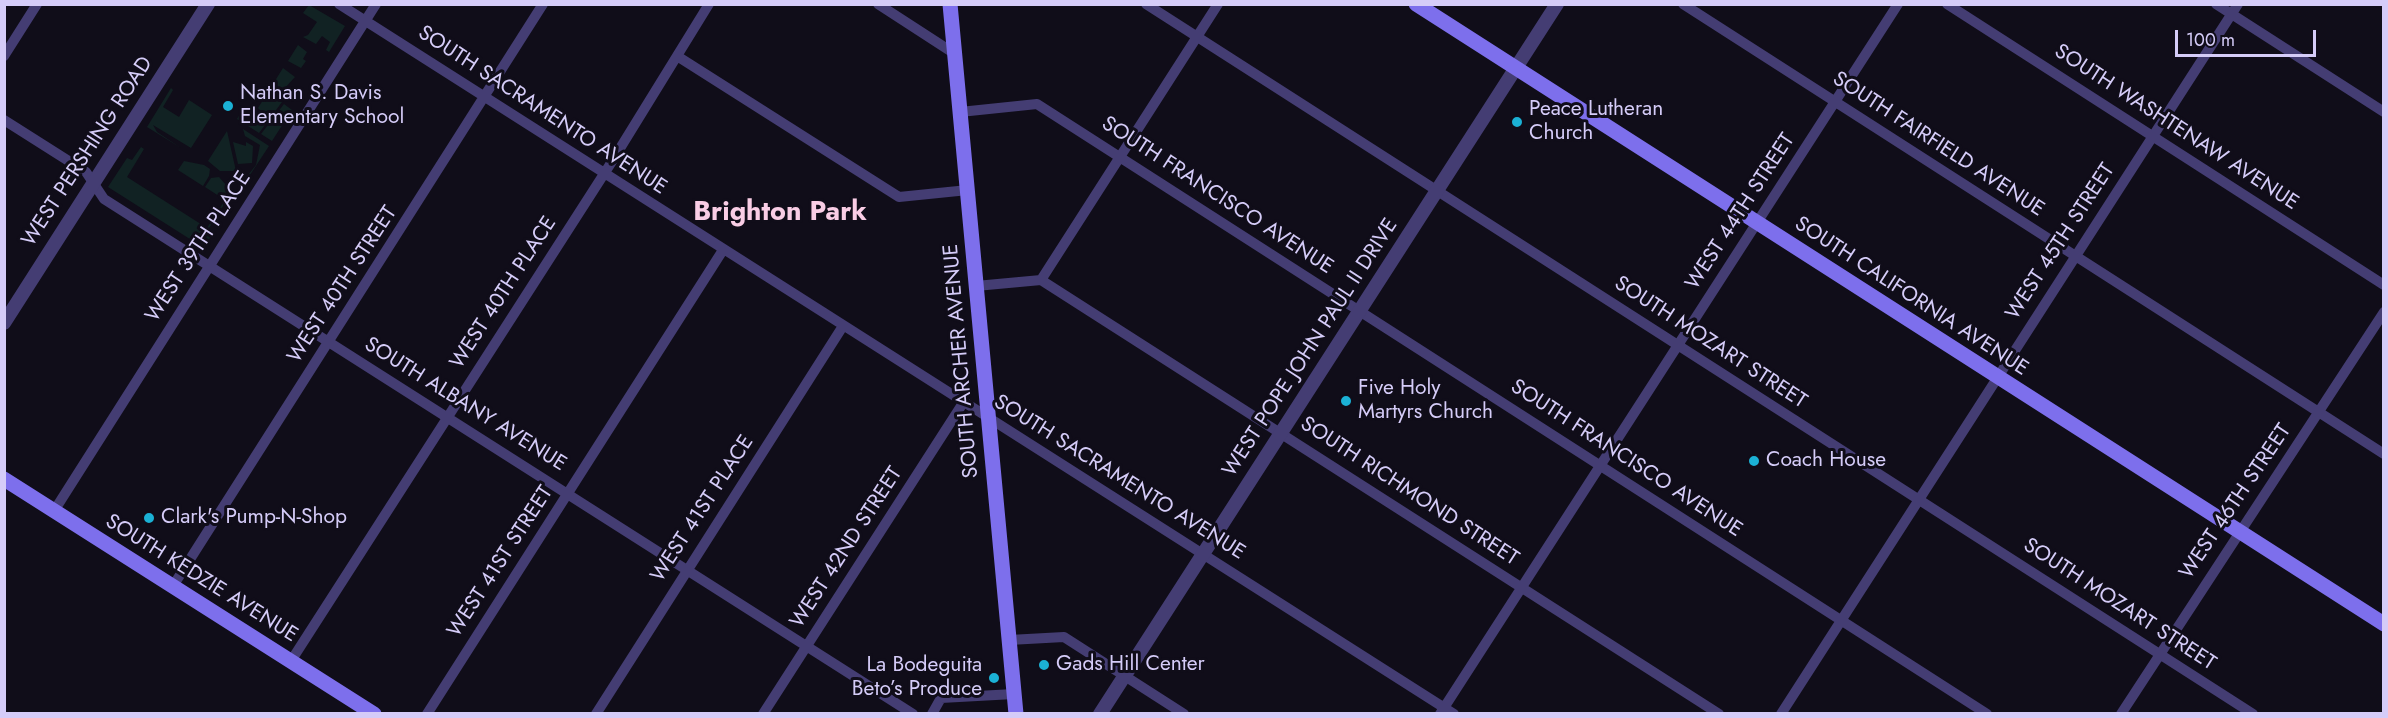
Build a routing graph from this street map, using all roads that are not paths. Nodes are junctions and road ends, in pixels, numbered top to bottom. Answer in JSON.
{"nodes":[{"id":1,"x":37,"y":4,"type":"edge"},
{"id":2,"x":208,"y":4,"type":"edge"},
{"id":3,"x":339,"y":4,"type":"edge"},
{"id":4,"x":376,"y":4,"type":"edge"},
{"id":5,"x":543,"y":4,"type":"edge"},
{"id":6,"x":709,"y":4,"type":"edge"},
{"id":7,"x":878,"y":4,"type":"edge"},
{"id":8,"x":950,"y":4,"type":"edge"},
{"id":9,"x":1146,"y":4,"type":"edge"},
{"id":10,"x":1218,"y":4,"type":"edge"},
{"id":11,"x":1416,"y":4,"type":"edge"},
{"id":12,"x":1557,"y":4,"type":"edge"},
{"id":13,"x":1683,"y":4,"type":"edge"},
{"id":14,"x":1898,"y":4,"type":"edge"},
{"id":15,"x":1947,"y":4,"type":"edge"},
{"id":16,"x":2216,"y":4,"type":"edge"},
{"id":17,"x":2234,"y":9,"type":"edge"},
{"id":18,"x":366,"y":21,"type":"junction"},
{"id":19,"x":1197,"y":37,"type":"junction"},
{"id":20,"x":955,"y":54,"type":"junction"},
{"id":21,"x":4,"y":56,"type":"edge"},
{"id":22,"x":677,"y":56,"type":"junction"},
{"id":23,"x":1516,"y":69,"type":"junction"},
{"id":24,"x":486,"y":98,"type":"junction"},
{"id":25,"x":1835,"y":102,"type":"junction"},
{"id":26,"x":960,"y":112,"type":"junction"},
{"id":27,"x":2384,"y":112,"type":"edge"},
{"id":28,"x":4,"y":120,"type":"edge"},
{"id":29,"x":2152,"y":136,"type":"junction"},
{"id":30,"x":1120,"y":156,"type":"junction"},
{"id":31,"x":604,"y":174,"type":"junction"},
{"id":32,"x":94,"y":183,"type":"junction"},
{"id":33,"x":968,"y":190,"type":"junction"},
{"id":34,"x":1437,"y":191,"type":"junction"},
{"id":35,"x":1757,"y":223,"type":"junction"},
{"id":36,"x":723,"y":250,"type":"junction"},
{"id":37,"x":2075,"y":256,"type":"junction"},
{"id":38,"x":210,"y":267,"type":"junction"},
{"id":39,"x":1041,"y":280,"type":"junction"},
{"id":40,"x":2384,"y":285,"type":"edge"},
{"id":41,"x":976,"y":286,"type":"junction"},
{"id":42,"x":1360,"y":311,"type":"junction"},
{"id":43,"x":2384,"y":312,"type":"edge"},
{"id":44,"x":4,"y":323,"type":"edge"},
{"id":45,"x":843,"y":326,"type":"junction"},
{"id":46,"x":330,"y":342,"type":"junction"},
{"id":47,"x":1678,"y":345,"type":"junction"},
{"id":48,"x":1998,"y":377,"type":"junction"},
{"id":49,"x":963,"y":403,"type":"junction"},
{"id":50,"x":2319,"y":412,"type":"junction"},
{"id":51,"x":448,"y":417,"type":"junction"},
{"id":52,"x":990,"y":420,"type":"junction"},
{"id":53,"x":1281,"y":433,"type":"junction"},
{"id":54,"x":2384,"y":454,"type":"edge"},
{"id":55,"x":1600,"y":465,"type":"junction"},
{"id":56,"x":4,"y":479,"type":"edge"},
{"id":57,"x":568,"y":494,"type":"junction"},
{"id":58,"x":1919,"y":499,"type":"junction"},
{"id":59,"x":54,"y":511,"type":"junction"},
{"id":60,"x":2240,"y":532,"type":"junction"},
{"id":61,"x":1203,"y":554,"type":"junction"},
{"id":62,"x":688,"y":570,"type":"junction"},
{"id":63,"x":173,"y":586,"type":"junction"},
{"id":64,"x":1522,"y":587,"type":"junction"},
{"id":65,"x":1841,"y":620,"type":"junction"},
{"id":66,"x":2384,"y":624,"type":"edge"},
{"id":67,"x":1010,"y":640,"type":"junction"},
{"id":68,"x":807,"y":645,"type":"junction"},
{"id":69,"x":2159,"y":653,"type":"junction"},
{"id":70,"x":291,"y":661,"type":"junction"},
{"id":71,"x":1124,"y":675,"type":"junction"},
{"id":72,"x":1014,"y":693,"type":"junction"},
{"id":73,"x":1442,"y":710,"type":"edge"},
{"id":74,"x":374,"y":714,"type":"edge"},
{"id":75,"x":427,"y":714,"type":"edge"},
{"id":76,"x":596,"y":714,"type":"edge"},
{"id":77,"x":763,"y":714,"type":"edge"},
{"id":78,"x":913,"y":714,"type":"edge"},
{"id":79,"x":932,"y":714,"type":"edge"},
{"id":80,"x":1016,"y":714,"type":"edge"},
{"id":81,"x":1100,"y":714,"type":"edge"},
{"id":82,"x":1184,"y":714,"type":"edge"},
{"id":83,"x":1454,"y":714,"type":"edge"},
{"id":84,"x":1719,"y":714,"type":"edge"},
{"id":85,"x":1781,"y":714,"type":"edge"},
{"id":86,"x":1987,"y":714,"type":"edge"},
{"id":87,"x":2121,"y":714,"type":"edge"},
{"id":88,"x":2253,"y":714,"type":"edge"}],
"edges":[{"from":1,"to":21,"type":"street"},
{"from":2,"to":32,"type":"street","name":"WEST PERSHING ROAD"},
{"from":3,"to":18,"type":"street","name":"SOUTH SACRAMENTO AVENUE"},
{"from":4,"to":18,"type":"street","name":"WEST 39TH PLACE"},
{"from":5,"to":24,"type":"street","name":"WEST 40TH STREET"},
{"from":6,"to":22,"type":"street","name":"WEST 40TH PLACE"},
{"from":7,"to":20,"type":"street"},
{"from":8,"to":20,"type":"main road","name":"SOUTH ARCHER AVENUE"},
{"from":9,"to":19,"type":"street","name":"SOUTH MOZART STREET"},
{"from":10,"to":19,"type":"street"},
{"from":11,"to":23,"type":"main road","name":"SOUTH CALIFORNIA AVENUE"},
{"from":12,"to":23,"type":"street","name":"WEST POPE JOHN PAUL II DRIVE"},
{"from":13,"to":25,"type":"street","name":"SOUTH FAIRFIELD AVENUE"},
{"from":14,"to":25,"type":"street","name":"WEST 44TH STREET"},
{"from":15,"to":29,"type":"street","name":"SOUTH WASHTENAW AVENUE"},
{"from":16,"to":17,"type":"street"},
{"from":17,"to":27,"type":"street"},
{"from":17,"to":29,"type":"street","name":"WEST 45TH STREET"},
{"from":18,"to":24,"type":"street","name":"SOUTH SACRAMENTO AVENUE"},
{"from":18,"to":38,"type":"street","name":"WEST 39TH PLACE"},
{"from":19,"to":30,"type":"street"},
{"from":19,"to":34,"type":"street","name":"SOUTH MOZART STREET"},
{"from":20,"to":26,"type":"main road","name":"SOUTH ARCHER AVENUE"},
{"from":22,"to":31,"type":"street","name":"WEST 40TH PLACE"},
{"from":22,"to":33,"type":"street"},
{"from":23,"to":34,"type":"street","name":"WEST POPE JOHN PAUL II DRIVE"},
{"from":23,"to":35,"type":"main road","name":"SOUTH CALIFORNIA AVENUE"},
{"from":24,"to":31,"type":"street","name":"SOUTH SACRAMENTO AVENUE"},
{"from":24,"to":46,"type":"street","name":"WEST 40TH STREET"},
{"from":25,"to":35,"type":"street","name":"WEST 44TH STREET"},
{"from":25,"to":37,"type":"street","name":"SOUTH FAIRFIELD AVENUE"},
{"from":26,"to":30,"type":"street","name":"SOUTH FRANCISCO AVENUE"},
{"from":26,"to":33,"type":"main road","name":"SOUTH ARCHER AVENUE"},
{"from":28,"to":32,"type":"street","name":"SOUTH ALBANY AVENUE"},
{"from":29,"to":37,"type":"street","name":"WEST 45TH STREET"},
{"from":29,"to":40,"type":"street","name":"SOUTH WASHTENAW AVENUE"},
{"from":30,"to":39,"type":"street"},
{"from":30,"to":42,"type":"street","name":"SOUTH FRANCISCO AVENUE"},
{"from":31,"to":36,"type":"street","name":"SOUTH SACRAMENTO AVENUE"},
{"from":31,"to":51,"type":"street","name":"WEST 40TH PLACE"},
{"from":32,"to":38,"type":"street","name":"SOUTH ALBANY AVENUE"},
{"from":32,"to":44,"type":"street","name":"WEST PERSHING ROAD"},
{"from":33,"to":41,"type":"main road","name":"SOUTH ARCHER AVENUE"},
{"from":34,"to":42,"type":"street","name":"WEST POPE JOHN PAUL II DRIVE"},
{"from":34,"to":47,"type":"street","name":"SOUTH MOZART STREET"},
{"from":35,"to":47,"type":"street","name":"WEST 44TH STREET"},
{"from":35,"to":48,"type":"main road","name":"SOUTH CALIFORNIA AVENUE"},
{"from":36,"to":45,"type":"street","name":"SOUTH SACRAMENTO AVENUE"},
{"from":36,"to":57,"type":"street","name":"WEST 41ST STREET"},
{"from":37,"to":48,"type":"street","name":"WEST 45TH STREET"},
{"from":37,"to":50,"type":"street","name":"SOUTH FAIRFIELD AVENUE"},
{"from":38,"to":46,"type":"street","name":"SOUTH ALBANY AVENUE"},
{"from":38,"to":59,"type":"street","name":"WEST 39TH PLACE"},
{"from":39,"to":41,"type":"street"},
{"from":39,"to":53,"type":"street","name":"SOUTH RICHMOND STREET"},
{"from":41,"to":52,"type":"main road","name":"SOUTH ARCHER AVENUE"},
{"from":42,"to":53,"type":"street","name":"WEST POPE JOHN PAUL II DRIVE"},
{"from":42,"to":55,"type":"street","name":"SOUTH FRANCISCO AVENUE"},
{"from":43,"to":50,"type":"street","name":"WEST 46TH STREET"},
{"from":45,"to":49,"type":"street","name":"SOUTH SACRAMENTO AVENUE"},
{"from":45,"to":62,"type":"street","name":"WEST 41ST PLACE"},
{"from":46,"to":51,"type":"street","name":"SOUTH ALBANY AVENUE"},
{"from":46,"to":63,"type":"street","name":"WEST 40TH STREET"},
{"from":47,"to":55,"type":"street","name":"WEST 44TH STREET"},
{"from":47,"to":58,"type":"street","name":"SOUTH MOZART STREET"},
{"from":48,"to":58,"type":"street","name":"WEST 45TH STREET"},
{"from":48,"to":60,"type":"main road","name":"SOUTH CALIFORNIA AVENUE"},
{"from":49,"to":52,"type":"street","name":"SOUTH SACRAMENTO AVENUE"},
{"from":49,"to":68,"type":"street","name":"WEST 42ND STREET"},
{"from":50,"to":54,"type":"street","name":"SOUTH FAIRFIELD AVENUE"},
{"from":50,"to":60,"type":"street","name":"WEST 46TH STREET"},
{"from":51,"to":57,"type":"street","name":"SOUTH ALBANY AVENUE"},
{"from":51,"to":70,"type":"street","name":"WEST 40TH PLACE"},
{"from":52,"to":61,"type":"street","name":"SOUTH SACRAMENTO AVENUE"},
{"from":52,"to":67,"type":"main road","name":"SOUTH ARCHER AVENUE"},
{"from":53,"to":61,"type":"street","name":"WEST POPE JOHN PAUL II DRIVE"},
{"from":53,"to":64,"type":"street","name":"SOUTH RICHMOND STREET"},
{"from":55,"to":64,"type":"street","name":"WEST 44TH STREET"},
{"from":55,"to":65,"type":"street","name":"SOUTH FRANCISCO AVENUE"},
{"from":56,"to":59,"type":"main road","name":"SOUTH KEDZIE AVENUE"},
{"from":57,"to":62,"type":"street","name":"SOUTH ALBANY AVENUE"},
{"from":57,"to":75,"type":"street","name":"WEST 41ST STREET"},
{"from":58,"to":65,"type":"street","name":"WEST 45TH STREET"},
{"from":58,"to":69,"type":"street","name":"SOUTH MOZART STREET"},
{"from":59,"to":63,"type":"main road","name":"SOUTH KEDZIE AVENUE"},
{"from":60,"to":66,"type":"main road","name":"SOUTH CALIFORNIA AVENUE"},
{"from":60,"to":69,"type":"street","name":"WEST 46TH STREET"},
{"from":61,"to":71,"type":"street","name":"WEST POPE JOHN PAUL II DRIVE"},
{"from":61,"to":73,"type":"street","name":"SOUTH SACRAMENTO AVENUE"},
{"from":62,"to":68,"type":"street","name":"SOUTH ALBANY AVENUE"},
{"from":62,"to":76,"type":"street","name":"WEST 41ST PLACE"},
{"from":63,"to":70,"type":"main road","name":"SOUTH KEDZIE AVENUE"},
{"from":64,"to":73,"type":"street","name":"WEST 44TH STREET"},
{"from":64,"to":84,"type":"street","name":"SOUTH RICHMOND STREET"},
{"from":65,"to":85,"type":"street","name":"WEST 45TH STREET"},
{"from":65,"to":86,"type":"street","name":"SOUTH FRANCISCO AVENUE"},
{"from":67,"to":71,"type":"street"},
{"from":67,"to":72,"type":"main road","name":"SOUTH ARCHER AVENUE"},
{"from":68,"to":77,"type":"street","name":"WEST 42ND STREET"},
{"from":68,"to":78,"type":"street","name":"SOUTH ALBANY AVENUE"},
{"from":69,"to":87,"type":"street","name":"WEST 46TH STREET"},
{"from":69,"to":88,"type":"street","name":"SOUTH MOZART STREET"},
{"from":70,"to":74,"type":"main road","name":"SOUTH KEDZIE AVENUE"},
{"from":71,"to":81,"type":"street","name":"WEST POPE JOHN PAUL II DRIVE"},
{"from":71,"to":82,"type":"street"},
{"from":72,"to":79,"type":"street"},
{"from":72,"to":80,"type":"main road","name":"SOUTH ARCHER AVENUE"},
{"from":73,"to":83,"type":"street","name":"SOUTH SACRAMENTO AVENUE"}]}
